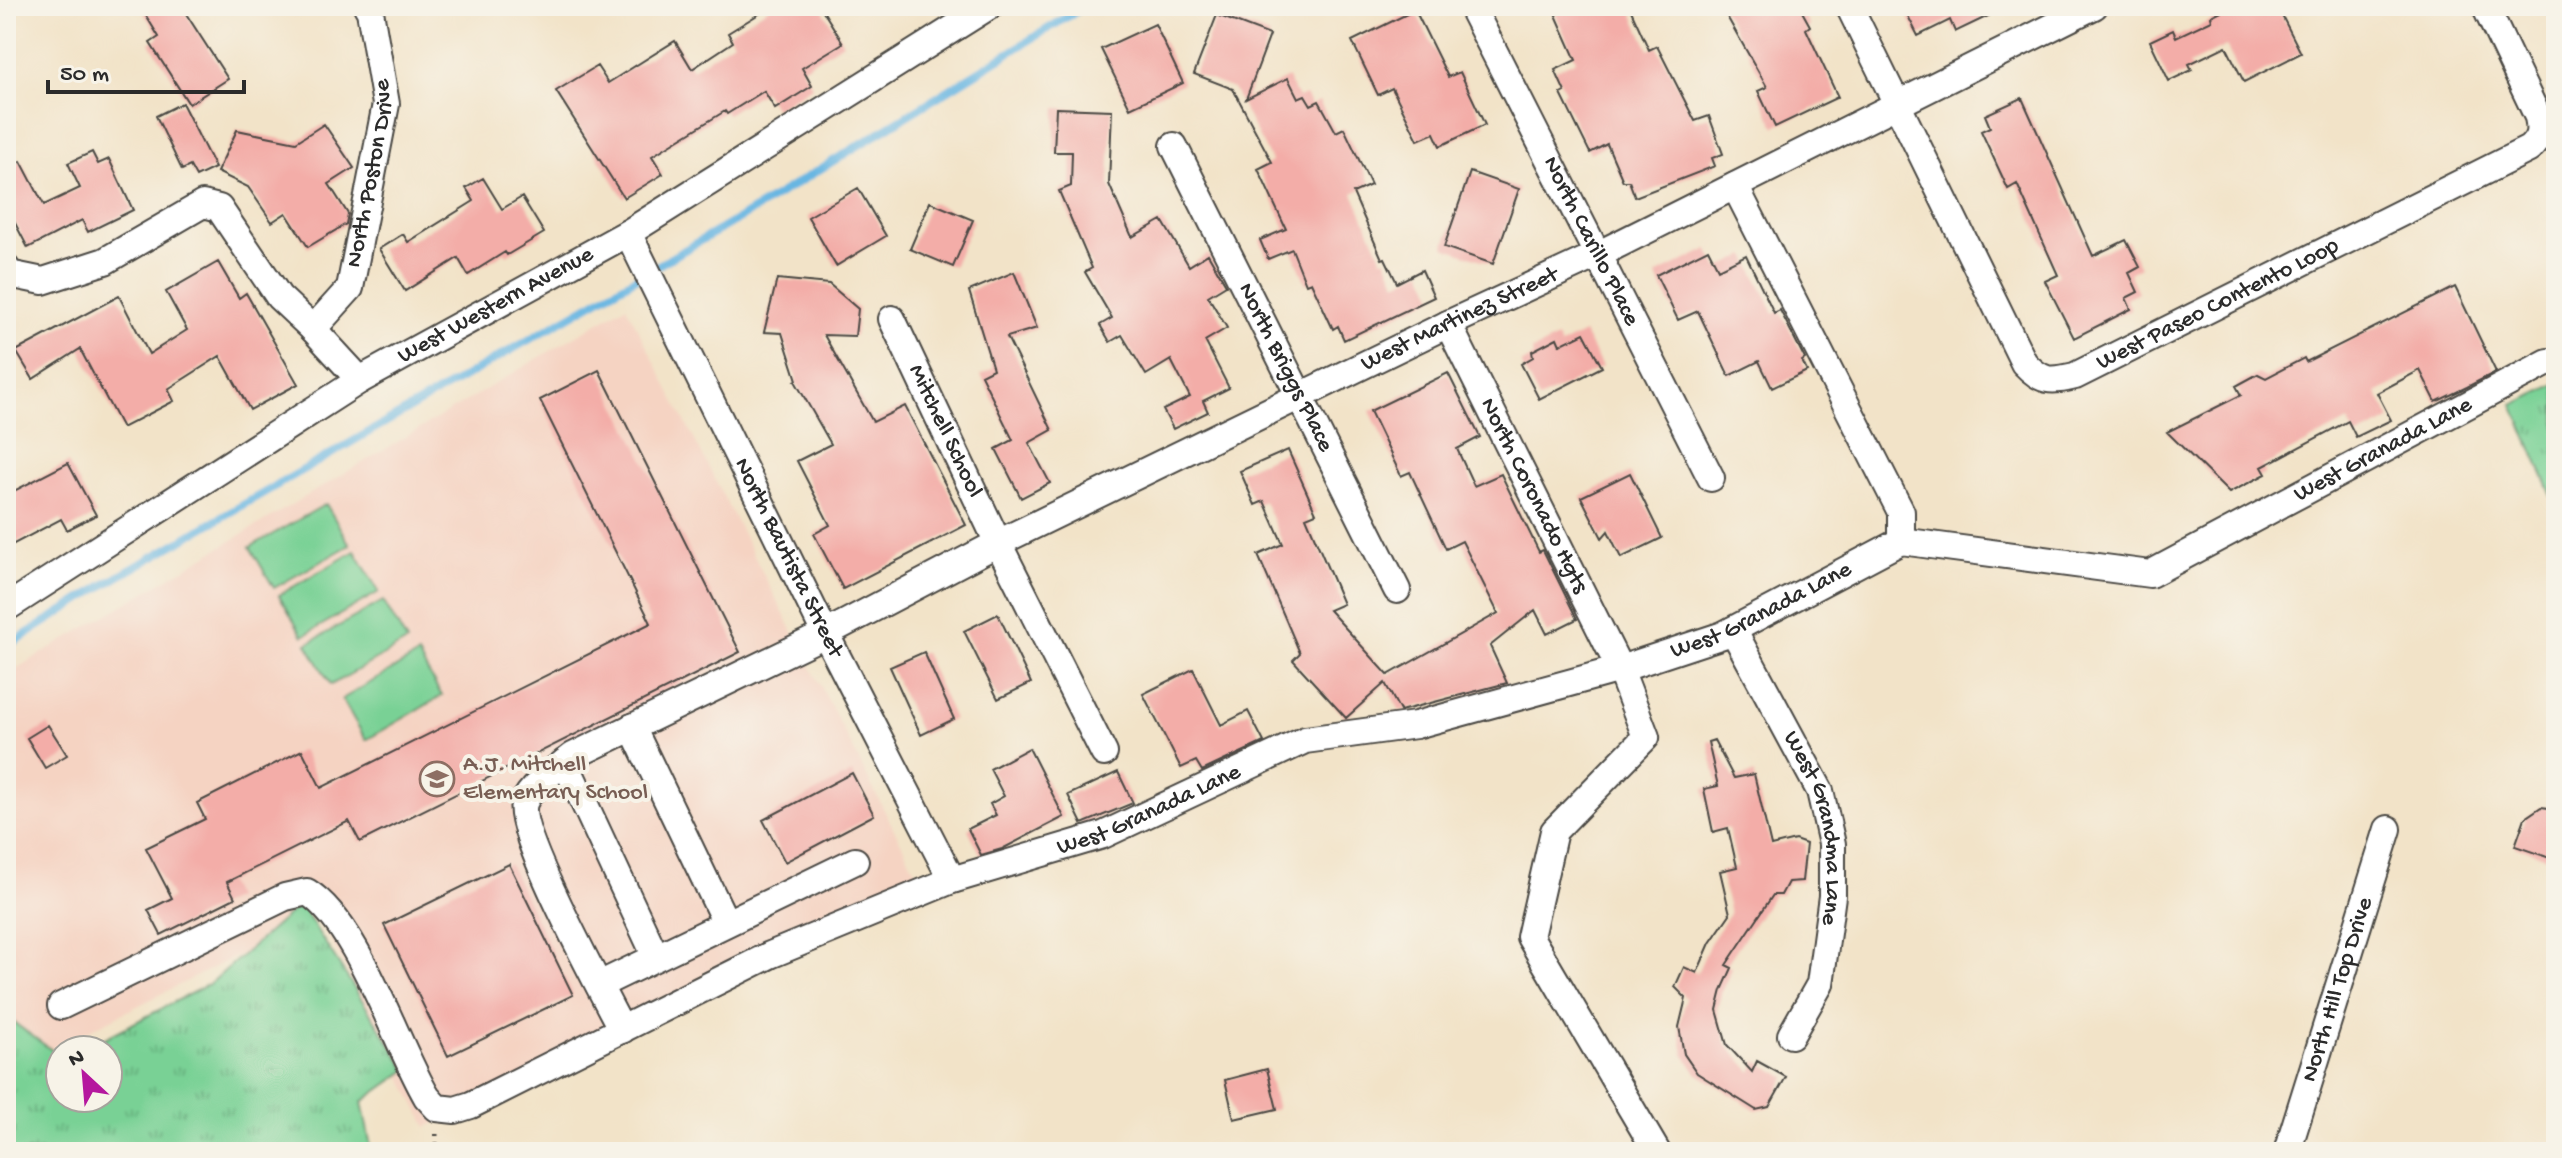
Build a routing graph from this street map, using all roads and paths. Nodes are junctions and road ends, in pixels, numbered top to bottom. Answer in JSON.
{"nodes":[{"id":1,"x":367,"y":6,"type":"edge"},
{"id":2,"x":1471,"y":6,"type":"edge"},
{"id":3,"x":1849,"y":6,"type":"edge"},
{"id":4,"x":2094,"y":6,"type":"edge"},
{"id":5,"x":2485,"y":6,"type":"edge"},
{"id":6,"x":978,"y":9,"type":"edge"},
{"id":7,"x":1898,"y":104,"type":"junction"},
{"id":8,"x":1174,"y":146,"type":"dead end"},
{"id":9,"x":1735,"y":186,"type":"junction"},
{"id":10,"x":628,"y":233,"type":"junction"},
{"id":11,"x":1597,"y":255,"type":"junction"},
{"id":12,"x":6,"y":268,"type":"edge"},
{"id":13,"x":892,"y":319,"type":"dead end"},
{"id":14,"x":1448,"y":324,"type":"junction"},
{"id":15,"x":313,"y":329,"type":"junction"},
{"id":16,"x":2548,"y":362,"type":"dead end"},
{"id":17,"x":360,"y":380,"type":"junction"},
{"id":18,"x":1301,"y":396,"type":"junction"},
{"id":19,"x":1711,"y":478,"type":"dead end"},
{"id":20,"x":1901,"y":541,"type":"junction"},
{"id":21,"x":998,"y":543,"type":"junction"},
{"id":22,"x":1397,"y":590,"type":"dead end"},
{"id":23,"x":6,"y":608,"type":"edge"},
{"id":24,"x":1733,"y":630,"type":"junction"},
{"id":25,"x":825,"y":633,"type":"junction"},
{"id":26,"x":1620,"y":669,"type":"junction"},
{"id":27,"x":632,"y":727,"type":"junction"},
{"id":28,"x":1104,"y":753,"type":"dead end"},
{"id":29,"x":565,"y":762,"type":"junction"},
{"id":30,"x":2388,"y":829,"type":"dead end"},
{"id":31,"x":855,"y":861,"type":"dead end"},
{"id":32,"x":952,"y":880,"type":"junction"},
{"id":33,"x":726,"y":923,"type":"junction"},
{"id":34,"x":656,"y":957,"type":"junction"},
{"id":35,"x":599,"y":985,"type":"junction"},
{"id":36,"x":61,"y":1006,"type":"dead end"},
{"id":37,"x":622,"y":1030,"type":"junction"},
{"id":38,"x":1791,"y":1035,"type":"dead end"},
{"id":39,"x":1657,"y":1152,"type":"edge"},
{"id":40,"x":2287,"y":1152,"type":"edge"}],
"edges":[{"from":1,"to":15,"type":"street","name":"North Poston Drive"},
{"from":2,"to":11,"type":"street","name":"North Carillo Place"},
{"from":3,"to":7,"type":"street"},
{"from":4,"to":7,"type":"street","name":"West Martinez Street"},
{"from":5,"to":7,"type":"street","name":"West Paseo Contento Loop"},
{"from":6,"to":10,"type":"street","name":"West Western Avenue"},
{"from":7,"to":9,"type":"street","name":"West Martinez Street"},
{"from":8,"to":18,"type":"street","name":"North Briggs Place"},
{"from":9,"to":11,"type":"street","name":"West Martinez Street"},
{"from":9,"to":20,"type":"street"},
{"from":10,"to":17,"type":"street","name":"West Western Avenue"},
{"from":10,"to":25,"type":"street","name":"North Bautista Street"},
{"from":11,"to":14,"type":"street","name":"West Martinez Street"},
{"from":11,"to":19,"type":"street","name":"North Carillo Place"},
{"from":12,"to":15,"type":"street"},
{"from":13,"to":21,"type":"street","name":"Mitchell School"},
{"from":14,"to":18,"type":"street","name":"West Martinez Street"},
{"from":14,"to":26,"type":"street","name":"North Coronado Hgts"},
{"from":15,"to":17,"type":"street"},
{"from":16,"to":20,"type":"street","name":"West Granada Lane"},
{"from":17,"to":23,"type":"street","name":"West Western Avenue"},
{"from":18,"to":21,"type":"street","name":"West Martinez Street"},
{"from":18,"to":22,"type":"street","name":"North Briggs Place"},
{"from":20,"to":24,"type":"street","name":"West Granada Lane"},
{"from":21,"to":25,"type":"street","name":"West Martinez Street"},
{"from":21,"to":28,"type":"street","name":"Mitchell School"},
{"from":24,"to":26,"type":"street","name":"West Granada Lane"},
{"from":24,"to":38,"type":"street","name":"West Grandma Lane"},
{"from":25,"to":27,"type":"street","name":"West Martinez Street"},
{"from":25,"to":32,"type":"street","name":"North Bautista Street"},
{"from":26,"to":32,"type":"street","name":"West Granada Lane"},
{"from":26,"to":39,"type":"street"},
{"from":27,"to":29,"type":"street","name":"West Martinez Street"},
{"from":27,"to":33,"type":"street"},
{"from":29,"to":34,"type":"street"},
{"from":29,"to":35,"type":"street","name":"West Martinez Street"},
{"from":30,"to":40,"type":"street","name":"North Hill Top Drive"},
{"from":31,"to":33,"type":"street"},
{"from":32,"to":37,"type":"street","name":"West Granada Lane"},
{"from":33,"to":34,"type":"street"},
{"from":34,"to":35,"type":"street"},
{"from":35,"to":37,"type":"street","name":"West Martinez Street"},
{"from":36,"to":37,"type":"street","name":"West Granada Lane"}]}
